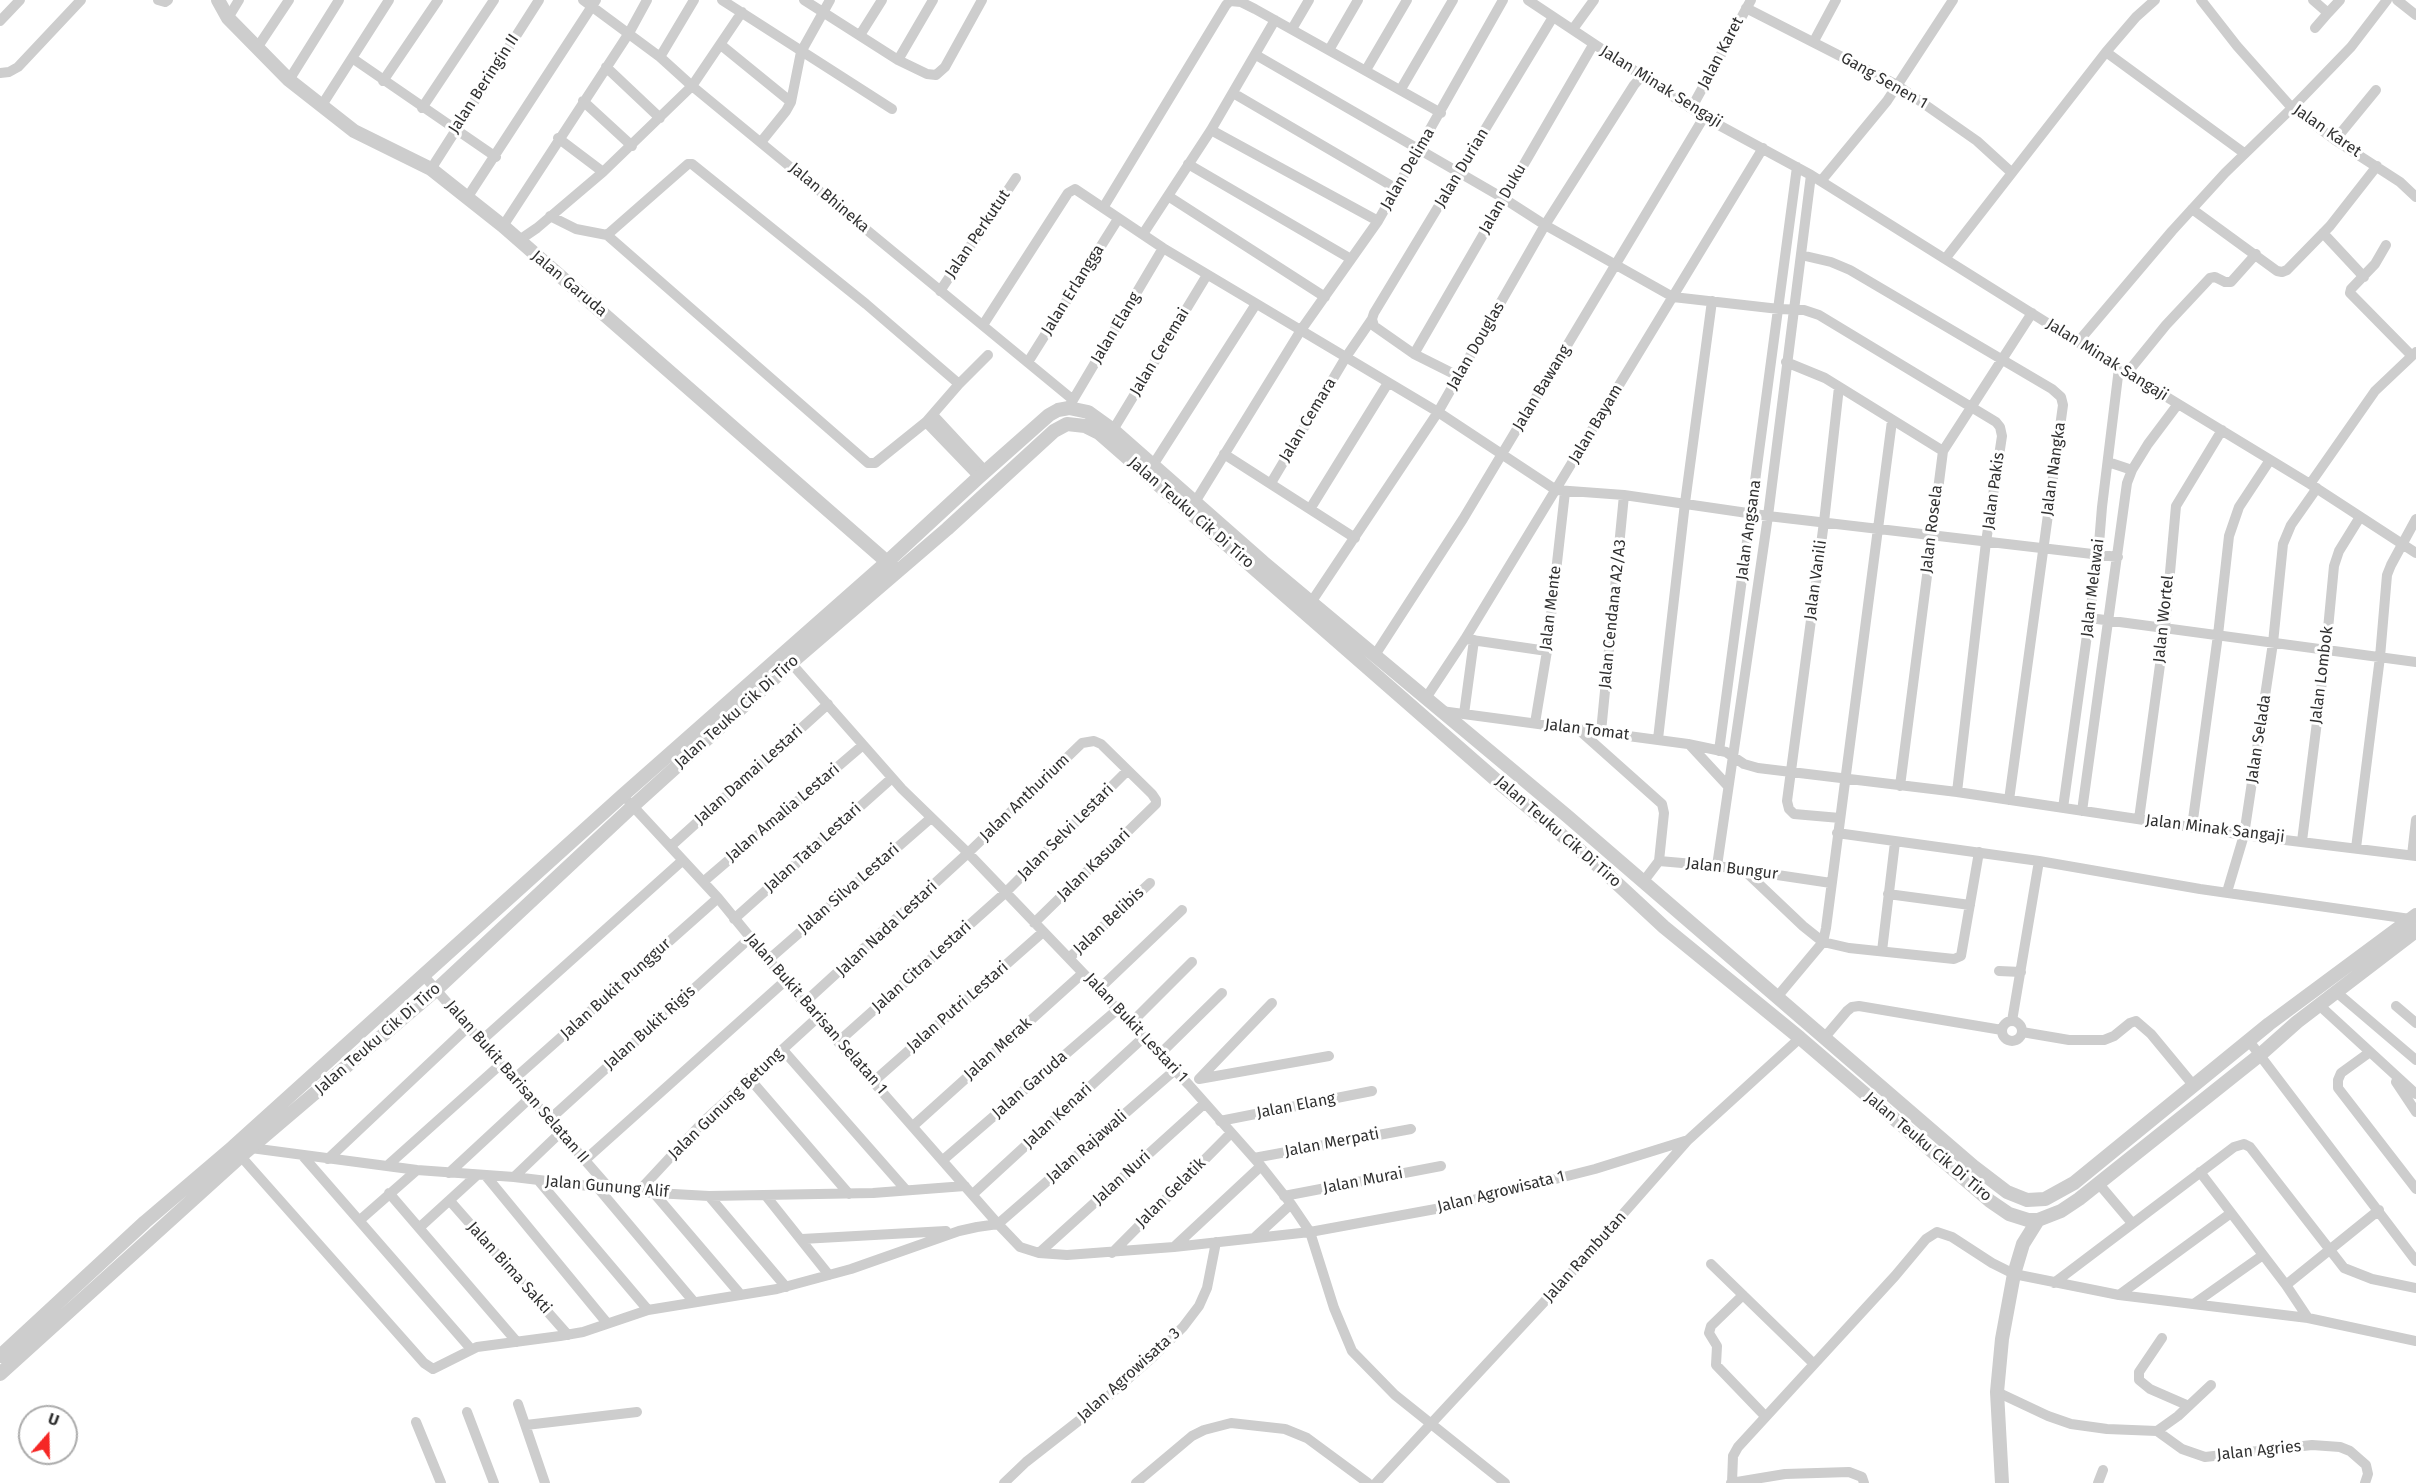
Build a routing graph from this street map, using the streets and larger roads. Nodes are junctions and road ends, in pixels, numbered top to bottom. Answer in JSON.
{"nodes":[{"id":1,"x":20,"y":0,"type":"edge"},
{"id":2,"x":81,"y":0,"type":"edge"},
{"id":3,"x":158,"y":0,"type":"edge"},
{"id":4,"x":168,"y":0,"type":"edge"},
{"id":5,"x":218,"y":0,"type":"edge"},
{"id":6,"x":239,"y":0,"type":"edge"},
{"id":7,"x":289,"y":0,"type":"edge"},
{"id":8,"x":339,"y":0,"type":"edge"},
{"id":9,"x":389,"y":0,"type":"edge"},
{"id":10,"x":438,"y":0,"type":"edge"},
{"id":11,"x":494,"y":0,"type":"edge"},
{"id":12,"x":539,"y":0,"type":"edge"},
{"id":13,"x":583,"y":0,"type":"edge"},
{"id":14,"x":647,"y":0,"type":"edge"},
{"id":15,"x":694,"y":0,"type":"edge"},
{"id":16,"x":722,"y":0,"type":"edge"},
{"id":17,"x":804,"y":0,"type":"edge"},
{"id":18,"x":830,"y":0,"type":"edge"},
{"id":19,"x":882,"y":0,"type":"edge"},
{"id":20,"x":933,"y":0,"type":"edge"},
{"id":21,"x":982,"y":0,"type":"edge"},
{"id":22,"x":1309,"y":0,"type":"edge"},
{"id":23,"x":1358,"y":0,"type":"edge"},
{"id":24,"x":1407,"y":0,"type":"edge"},
{"id":25,"x":1453,"y":0,"type":"edge"},
{"id":26,"x":1503,"y":0,"type":"edge"},
{"id":27,"x":1528,"y":0,"type":"edge"},
{"id":28,"x":1594,"y":0,"type":"edge"},
{"id":29,"x":1836,"y":0,"type":"edge"},
{"id":30,"x":1953,"y":0,"type":"edge"},
{"id":31,"x":2155,"y":0,"type":"edge"},
{"id":32,"x":2201,"y":0,"type":"edge"},
{"id":33,"x":2313,"y":0,"type":"edge"},
{"id":34,"x":2340,"y":0,"type":"edge"},
{"id":35,"x":2387,"y":0,"type":"edge"},
{"id":36,"x":2397,"y":0,"type":"edge"},
{"id":37,"x":595,"y":3,"type":"edge"},
{"id":38,"x":1748,"y":4,"type":"edge"},
{"id":39,"x":1258,"y":5,"type":"edge"},
{"id":40,"x":742,"y":12,"type":"junction"},
{"id":41,"x":822,"y":12,"type":"junction"},
{"id":42,"x":2328,"y":13,"type":"junction"},
{"id":43,"x":2416,"y":15,"type":"edge"},
{"id":44,"x":1553,"y":17,"type":"junction"},
{"id":45,"x":228,"y":18,"type":"junction"},
{"id":46,"x":1275,"y":20,"type":"junction"},
{"id":47,"x":0,"y":21,"type":"edge"},
{"id":48,"x":2314,"y":28,"type":"dead end"},
{"id":49,"x":1292,"y":29,"type":"junction"},
{"id":50,"x":1573,"y":29,"type":"junction"},
{"id":51,"x":628,"y":33,"type":"junction"},
{"id":52,"x":860,"y":35,"type":"junction"},
{"id":53,"x":1814,"y":42,"type":"junction"},
{"id":54,"x":722,"y":45,"type":"junction"},
{"id":55,"x":1593,"y":45,"type":"junction"},
{"id":56,"x":257,"y":48,"type":"junction"},
{"id":57,"x":1329,"y":50,"type":"junction"},
{"id":58,"x":801,"y":52,"type":"junction"},
{"id":59,"x":2106,"y":52,"type":"junction"},
{"id":60,"x":1256,"y":55,"type":"junction"},
{"id":61,"x":660,"y":57,"type":"junction"},
{"id":62,"x":352,"y":58,"type":"junction"},
{"id":63,"x":898,"y":60,"type":"junction"},
{"id":64,"x":606,"y":67,"type":"junction"},
{"id":65,"x":1366,"y":70,"type":"junction"},
{"id":66,"x":0,"y":73,"type":"edge"},
{"id":67,"x":1642,"y":76,"type":"junction"},
{"id":68,"x":289,"y":80,"type":"junction"},
{"id":69,"x":383,"y":81,"type":"junction"},
{"id":70,"x":1898,"y":85,"type":"junction"},
{"id":71,"x":692,"y":86,"type":"junction"},
{"id":72,"x":1401,"y":89,"type":"junction"},
{"id":73,"x":2376,"y":90,"type":"dead end"},
{"id":74,"x":1233,"y":93,"type":"junction"},
{"id":75,"x":583,"y":101,"type":"junction"},
{"id":76,"x":791,"y":102,"type":"junction"},
{"id":77,"x":322,"y":105,"type":"junction"},
{"id":78,"x":1692,"y":107,"type":"junction"},
{"id":79,"x":422,"y":108,"type":"junction"},
{"id":80,"x":2292,"y":108,"type":"junction"},
{"id":81,"x":892,"y":109,"type":"dead end"},
{"id":82,"x":1441,"y":112,"type":"junction"},
{"id":83,"x":1704,"y":117,"type":"junction"},
{"id":84,"x":660,"y":118,"type":"junction"},
{"id":85,"x":455,"y":129,"type":"junction"},
{"id":86,"x":1211,"y":130,"type":"junction"},
{"id":87,"x":558,"y":138,"type":"junction"},
{"id":88,"x":2335,"y":140,"type":"junction"},
{"id":89,"x":761,"y":142,"type":"junction"},
{"id":90,"x":633,"y":146,"type":"junction"},
{"id":91,"x":1763,"y":148,"type":"junction"},
{"id":92,"x":1419,"y":150,"type":"junction"},
{"id":93,"x":2244,"y":153,"type":"junction"},
{"id":94,"x":496,"y":157,"type":"junction"},
{"id":95,"x":1188,"y":164,"type":"junction"},
{"id":96,"x":2377,"y":166,"type":"junction"},
{"id":97,"x":1797,"y":167,"type":"junction"},
{"id":98,"x":431,"y":169,"type":"junction"},
{"id":99,"x":603,"y":172,"type":"junction"},
{"id":100,"x":2011,"y":172,"type":"junction"},
{"id":101,"x":1459,"y":173,"type":"junction"},
{"id":102,"x":1016,"y":178,"type":"dead end"},
{"id":103,"x":1816,"y":178,"type":"junction"},
{"id":104,"x":1396,"y":189,"type":"junction"},
{"id":105,"x":1168,"y":196,"type":"junction"},
{"id":106,"x":2416,"y":197,"type":"edge"},
{"id":107,"x":467,"y":198,"type":"junction"},
{"id":108,"x":1503,"y":198,"type":"junction"},
{"id":109,"x":1103,"y":208,"type":"junction"},
{"id":110,"x":2192,"y":209,"type":"junction"},
{"id":111,"x":550,"y":216,"type":"junction"},
{"id":112,"x":1118,"y":219,"type":"junction"},
{"id":113,"x":1378,"y":221,"type":"junction"},
{"id":114,"x":1545,"y":225,"type":"junction"},
{"id":115,"x":503,"y":226,"type":"junction"},
{"id":116,"x":2323,"y":233,"type":"junction"},
{"id":117,"x":1143,"y":234,"type":"junction"},
{"id":118,"x":607,"y":235,"type":"junction"},
{"id":119,"x":518,"y":241,"type":"junction"},
{"id":120,"x":2386,"y":245,"type":"dead end"},
{"id":121,"x":1163,"y":248,"type":"junction"},
{"id":122,"x":2256,"y":254,"type":"junction"},
{"id":123,"x":1801,"y":255,"type":"junction"},
{"id":124,"x":1351,"y":259,"type":"junction"},
{"id":125,"x":1945,"y":259,"type":"junction"},
{"id":126,"x":1616,"y":264,"type":"junction"},
{"id":127,"x":1208,"y":275,"type":"junction"},
{"id":128,"x":2364,"y":277,"type":"junction"},
{"id":129,"x":940,"y":291,"type":"junction"},
{"id":130,"x":1325,"y":297,"type":"junction"},
{"id":131,"x":1673,"y":297,"type":"junction"},
{"id":132,"x":1712,"y":302,"type":"junction"},
{"id":133,"x":1256,"y":304,"type":"junction"},
{"id":134,"x":1779,"y":309,"type":"junction"},
{"id":135,"x":1795,"y":309,"type":"junction"},
{"id":136,"x":2032,"y":313,"type":"junction"},
{"id":137,"x":1372,"y":320,"type":"junction"},
{"id":138,"x":983,"y":325,"type":"junction"},
{"id":139,"x":1301,"y":330,"type":"junction"},
{"id":140,"x":2078,"y":342,"type":"junction"},
{"id":141,"x":1414,"y":354,"type":"junction"},
{"id":142,"x":2414,"y":354,"type":"edge"},
{"id":143,"x":988,"y":355,"type":"dead end"},
{"id":144,"x":1346,"y":357,"type":"junction"},
{"id":145,"x":2003,"y":360,"type":"junction"},
{"id":146,"x":1028,"y":362,"type":"junction"},
{"id":147,"x":1786,"y":362,"type":"junction"},
{"id":148,"x":2123,"y":370,"type":"junction"},
{"id":149,"x":1460,"y":377,"type":"junction"},
{"id":150,"x":1388,"y":383,"type":"junction"},
{"id":151,"x":959,"y":384,"type":"junction"},
{"id":152,"x":1839,"y":387,"type":"junction"},
{"id":153,"x":1070,"y":403,"type":"junction"},
{"id":154,"x":2178,"y":404,"type":"junction"},
{"id":155,"x":1971,"y":408,"type":"junction"},
{"id":156,"x":1438,"y":412,"type":"junction"},
{"id":157,"x":929,"y":419,"type":"junction"},
{"id":158,"x":1892,"y":421,"type":"junction"},
{"id":159,"x":1113,"y":430,"type":"junction"},
{"id":160,"x":2222,"y":430,"type":"junction"},
{"id":161,"x":1943,"y":451,"type":"junction"},
{"id":162,"x":1224,"y":453,"type":"junction"},
{"id":163,"x":1503,"y":453,"type":"junction"},
{"id":164,"x":2270,"y":460,"type":"junction"},
{"id":165,"x":2108,"y":462,"type":"junction"},
{"id":166,"x":1153,"y":465,"type":"junction"},
{"id":167,"x":2132,"y":470,"type":"junction"},
{"id":168,"x":982,"y":474,"type":"junction"},
{"id":169,"x":1271,"y":483,"type":"junction"},
{"id":170,"x":2314,"y":486,"type":"junction"},
{"id":171,"x":1560,"y":491,"type":"junction"},
{"id":172,"x":1624,"y":495,"type":"junction"},
{"id":173,"x":1685,"y":503,"type":"junction"},
{"id":174,"x":2102,"y":507,"type":"junction"},
{"id":175,"x":1192,"y":508,"type":"junction"},
{"id":176,"x":1310,"y":509,"type":"junction"},
{"id":177,"x":2122,"y":510,"type":"junction"},
{"id":178,"x":1752,"y":513,"type":"junction"},
{"id":179,"x":1768,"y":516,"type":"junction"},
{"id":180,"x":2360,"y":517,"type":"junction"},
{"id":181,"x":2416,"y":519,"type":"edge"},
{"id":182,"x":1824,"y":522,"type":"junction"},
{"id":183,"x":1879,"y":528,"type":"junction"},
{"id":184,"x":1931,"y":535,"type":"junction"},
{"id":185,"x":1355,"y":538,"type":"junction"},
{"id":186,"x":1986,"y":542,"type":"junction"},
{"id":187,"x":2402,"y":544,"type":"junction"},
{"id":188,"x":2042,"y":549,"type":"junction"},
{"id":189,"x":2416,"y":553,"type":"edge"},
{"id":190,"x":2098,"y":556,"type":"junction"},
{"id":191,"x":2118,"y":557,"type":"junction"},
{"id":192,"x":892,"y":567,"type":"junction"},
{"id":193,"x":1307,"y":607,"type":"junction"},
{"id":194,"x":2090,"y":618,"type":"junction"},
{"id":195,"x":2109,"y":621,"type":"junction"},
{"id":196,"x":2165,"y":628,"type":"junction"},
{"id":197,"x":2218,"y":635,"type":"junction"},
{"id":198,"x":1470,"y":639,"type":"junction"},
{"id":199,"x":2273,"y":643,"type":"junction"},
{"id":200,"x":2326,"y":650,"type":"junction"},
{"id":201,"x":1546,"y":651,"type":"junction"},
{"id":202,"x":1375,"y":655,"type":"junction"},
{"id":203,"x":2380,"y":657,"type":"junction"},
{"id":204,"x":791,"y":663,"type":"junction"},
{"id":205,"x":2416,"y":663,"type":"edge"},
{"id":206,"x":1426,"y":698,"type":"junction"},
{"id":207,"x":828,"y":704,"type":"junction"},
{"id":208,"x":1441,"y":711,"type":"junction"},
{"id":209,"x":1464,"y":714,"type":"junction"},
{"id":210,"x":1535,"y":723,"type":"junction"},
{"id":211,"x":1579,"y":729,"type":"junction"},
{"id":212,"x":1464,"y":730,"type":"junction"},
{"id":213,"x":1601,"y":732,"type":"junction"},
{"id":214,"x":1658,"y":739,"type":"junction"},
{"id":215,"x":1453,"y":742,"type":"junction"},
{"id":216,"x":1688,"y":744,"type":"junction"},
{"id":217,"x":863,"y":745,"type":"junction"},
{"id":218,"x":1719,"y":751,"type":"junction"},
{"id":219,"x":1732,"y":755,"type":"junction"},
{"id":220,"x":1127,"y":771,"type":"junction"},
{"id":221,"x":1790,"y":772,"type":"junction"},
{"id":222,"x":892,"y":778,"type":"junction"},
{"id":223,"x":1845,"y":778,"type":"junction"},
{"id":224,"x":1727,"y":785,"type":"junction"},
{"id":225,"x":1900,"y":786,"type":"junction"},
{"id":226,"x":1957,"y":792,"type":"junction"},
{"id":227,"x":2009,"y":800,"type":"junction"},
{"id":228,"x":628,"y":801,"type":"junction"},
{"id":229,"x":2063,"y":808,"type":"junction"},
{"id":230,"x":2082,"y":811,"type":"junction"},
{"id":231,"x":931,"y":818,"type":"junction"},
{"id":232,"x":1840,"y":818,"type":"junction"},
{"id":233,"x":2139,"y":819,"type":"junction"},
{"id":234,"x":2416,"y":820,"type":"edge"},
{"id":235,"x":2192,"y":827,"type":"junction"},
{"id":236,"x":1838,"y":833,"type":"junction"},
{"id":237,"x":2244,"y":835,"type":"junction"},
{"id":238,"x":2302,"y":840,"type":"junction"},
{"id":239,"x":1895,"y":842,"type":"junction"},
{"id":240,"x":671,"y":846,"type":"junction"},
{"id":241,"x":1602,"y":847,"type":"junction"},
{"id":242,"x":2356,"y":848,"type":"junction"},
{"id":243,"x":1979,"y":852,"type":"junction"},
{"id":244,"x":968,"y":854,"type":"junction"},
{"id":245,"x":2414,"y":856,"type":"edge"},
{"id":246,"x":683,"y":860,"type":"junction"},
{"id":247,"x":1659,"y":861,"type":"junction"},
{"id":248,"x":2039,"y":861,"type":"junction"},
{"id":249,"x":1595,"y":863,"type":"junction"},
{"id":250,"x":1716,"y":866,"type":"junction"},
{"id":251,"x":1744,"y":870,"type":"junction"},
{"id":252,"x":1645,"y":880,"type":"junction"},
{"id":253,"x":703,"y":882,"type":"junction"},
{"id":254,"x":1150,"y":883,"type":"dead end"},
{"id":255,"x":1831,"y":883,"type":"junction"},
{"id":256,"x":2227,"y":892,"type":"junction"},
{"id":257,"x":1005,"y":893,"type":"junction"},
{"id":258,"x":1888,"y":894,"type":"junction"},
{"id":259,"x":718,"y":898,"type":"junction"},
{"id":260,"x":1970,"y":905,"type":"junction"},
{"id":261,"x":1182,"y":910,"type":"dead end"},
{"id":262,"x":735,"y":919,"type":"junction"},
{"id":263,"x":2414,"y":922,"type":"edge"},
{"id":264,"x":1034,"y":923,"type":"junction"},
{"id":265,"x":1043,"y":932,"type":"junction"},
{"id":266,"x":750,"y":938,"type":"junction"},
{"id":267,"x":1823,"y":942,"type":"junction"},
{"id":268,"x":1882,"y":951,"type":"junction"},
{"id":269,"x":1069,"y":958,"type":"junction"},
{"id":270,"x":768,"y":961,"type":"junction"},
{"id":271,"x":1192,"y":962,"type":"dead end"},
{"id":272,"x":1999,"y":970,"type":"dead end"},
{"id":273,"x":2021,"y":972,"type":"junction"},
{"id":274,"x":1083,"y":973,"type":"junction"},
{"id":275,"x":424,"y":976,"type":"junction"},
{"id":276,"x":786,"y":981,"type":"junction"},
{"id":277,"x":1099,"y":989,"type":"junction"},
{"id":278,"x":436,"y":990,"type":"junction"},
{"id":279,"x":2335,"y":992,"type":"junction"},
{"id":280,"x":1222,"y":993,"type":"dead end"},
{"id":281,"x":1778,"y":995,"type":"junction"},
{"id":282,"x":804,"y":1003,"type":"junction"},
{"id":283,"x":1272,"y":1004,"type":"dead end"},
{"id":284,"x":2319,"y":1005,"type":"junction"},
{"id":285,"x":2396,"y":1006,"type":"dead end"},
{"id":286,"x":1118,"y":1009,"type":"junction"},
{"id":287,"x":817,"y":1018,"type":"junction"},
{"id":288,"x":2414,"y":1018,"type":"edge"},
{"id":289,"x":2012,"y":1021,"type":"junction"},
{"id":290,"x":1131,"y":1023,"type":"junction"},
{"id":291,"x":468,"y":1027,"type":"junction"},
{"id":292,"x":2002,"y":1030,"type":"junction"},
{"id":293,"x":2022,"y":1032,"type":"junction"},
{"id":294,"x":1144,"y":1037,"type":"junction"},
{"id":295,"x":1825,"y":1037,"type":"junction"},
{"id":296,"x":1800,"y":1038,"type":"junction"},
{"id":297,"x":482,"y":1040,"type":"junction"},
{"id":298,"x":2249,"y":1041,"type":"junction"},
{"id":299,"x":838,"y":1042,"type":"junction"},
{"id":300,"x":783,"y":1050,"type":"junction"},
{"id":301,"x":2370,"y":1052,"type":"junction"},
{"id":302,"x":1160,"y":1054,"type":"junction"},
{"id":303,"x":2261,"y":1054,"type":"junction"},
{"id":304,"x":1329,"y":1056,"type":"dead end"},
{"id":305,"x":2416,"y":1060,"type":"edge"},
{"id":306,"x":501,"y":1064,"type":"junction"},
{"id":307,"x":2388,"y":1069,"type":"junction"},
{"id":308,"x":1175,"y":1070,"type":"junction"},
{"id":309,"x":1867,"y":1075,"type":"junction"},
{"id":310,"x":749,"y":1078,"type":"junction"},
{"id":311,"x":514,"y":1079,"type":"junction"},
{"id":312,"x":1199,"y":1079,"type":"junction"},
{"id":313,"x":873,"y":1082,"type":"junction"},
{"id":314,"x":1189,"y":1085,"type":"junction"},
{"id":315,"x":2194,"y":1086,"type":"junction"},
{"id":316,"x":1857,"y":1087,"type":"junction"},
{"id":317,"x":1372,"y":1091,"type":"dead end"},
{"id":318,"x":2416,"y":1094,"type":"edge"},
{"id":319,"x":530,"y":1098,"type":"junction"},
{"id":320,"x":1898,"y":1101,"type":"junction"},
{"id":321,"x":1205,"y":1103,"type":"junction"},
{"id":322,"x":2416,"y":1112,"type":"edge"},
{"id":323,"x":1888,"y":1114,"type":"junction"},
{"id":324,"x":550,"y":1119,"type":"junction"},
{"id":325,"x":1220,"y":1120,"type":"junction"},
{"id":326,"x":913,"y":1126,"type":"junction"},
{"id":327,"x":2143,"y":1127,"type":"junction"},
{"id":328,"x":1411,"y":1129,"type":"dead end"},
{"id":329,"x":561,"y":1132,"type":"junction"},
{"id":330,"x":1231,"y":1133,"type":"junction"},
{"id":331,"x":2155,"y":1139,"type":"junction"},
{"id":332,"x":1688,"y":1140,"type":"junction"},
{"id":333,"x":242,"y":1150,"type":"junction"},
{"id":334,"x":302,"y":1155,"type":"junction"},
{"id":335,"x":328,"y":1159,"type":"junction"},
{"id":336,"x":585,"y":1160,"type":"junction"},
{"id":337,"x":943,"y":1160,"type":"junction"},
{"id":338,"x":1257,"y":1162,"type":"junction"},
{"id":339,"x":387,"y":1166,"type":"junction"},
{"id":340,"x":1441,"y":1166,"type":"dead end"},
{"id":341,"x":417,"y":1170,"type":"junction"},
{"id":342,"x":2200,"y":1172,"type":"junction"},
{"id":343,"x":449,"y":1173,"type":"junction"},
{"id":344,"x":481,"y":1176,"type":"junction"},
{"id":345,"x":514,"y":1177,"type":"junction"},
{"id":346,"x":538,"y":1180,"type":"junction"},
{"id":347,"x":2099,"y":1184,"type":"junction"},
{"id":348,"x":598,"y":1188,"type":"junction"},
{"id":349,"x":610,"y":1189,"type":"junction"},
{"id":350,"x":2416,"y":1189,"type":"edge"},
{"id":351,"x":906,"y":1190,"type":"junction"},
{"id":352,"x":969,"y":1190,"type":"junction"},
{"id":353,"x":638,"y":1192,"type":"junction"},
{"id":354,"x":653,"y":1192,"type":"junction"},
{"id":355,"x":389,"y":1193,"type":"junction"},
{"id":356,"x":849,"y":1194,"type":"junction"},
{"id":357,"x":709,"y":1196,"type":"junction"},
{"id":358,"x":766,"y":1196,"type":"junction"},
{"id":359,"x":1288,"y":1200,"type":"junction"},
{"id":360,"x":450,"y":1201,"type":"junction"},
{"id":361,"x":2379,"y":1210,"type":"junction"},
{"id":362,"x":2230,"y":1213,"type":"junction"},
{"id":363,"x":2018,"y":1217,"type":"junction"},
{"id":364,"x":360,"y":1220,"type":"junction"},
{"id":365,"x":2038,"y":1220,"type":"junction"},
{"id":366,"x":2132,"y":1223,"type":"junction"},
{"id":367,"x":998,"y":1224,"type":"junction"},
{"id":368,"x":419,"y":1228,"type":"junction"},
{"id":369,"x":958,"y":1231,"type":"junction"},
{"id":370,"x":1310,"y":1232,"type":"junction"},
{"id":371,"x":802,"y":1239,"type":"junction"},
{"id":372,"x":1254,"y":1239,"type":"junction"},
{"id":373,"x":1216,"y":1242,"type":"junction"},
{"id":374,"x":2023,"y":1244,"type":"junction"},
{"id":375,"x":1174,"y":1247,"type":"junction"},
{"id":376,"x":2330,"y":1249,"type":"junction"},
{"id":377,"x":1039,"y":1253,"type":"junction"},
{"id":378,"x":1112,"y":1253,"type":"junction"},
{"id":379,"x":2263,"y":1255,"type":"junction"},
{"id":380,"x":2416,"y":1261,"type":"edge"},
{"id":381,"x":1711,"y":1264,"type":"dead end"},
{"id":382,"x":2014,"y":1274,"type":"junction"},
{"id":383,"x":829,"y":1275,"type":"junction"},
{"id":384,"x":2054,"y":1283,"type":"junction"},
{"id":385,"x":2286,"y":1285,"type":"junction"},
{"id":386,"x":786,"y":1287,"type":"junction"},
{"id":387,"x":2416,"y":1287,"type":"edge"},
{"id":388,"x":2120,"y":1294,"type":"junction"},
{"id":389,"x":741,"y":1295,"type":"junction"},
{"id":390,"x":1743,"y":1295,"type":"junction"},
{"id":391,"x":694,"y":1302,"type":"junction"},
{"id":392,"x":2195,"y":1304,"type":"junction"},
{"id":393,"x":648,"y":1310,"type":"junction"},
{"id":394,"x":2308,"y":1318,"type":"junction"},
{"id":395,"x":607,"y":1323,"type":"junction"},
{"id":396,"x":568,"y":1335,"type":"junction"},
{"id":397,"x":31,"y":1336,"type":"junction"},
{"id":398,"x":2162,"y":1338,"type":"dead end"},
{"id":399,"x":2416,"y":1341,"type":"edge"},
{"id":400,"x":517,"y":1342,"type":"junction"},
{"id":401,"x":471,"y":1349,"type":"junction"},
{"id":402,"x":0,"y":1356,"type":"edge"},
{"id":403,"x":1813,"y":1363,"type":"junction"},
{"id":404,"x":0,"y":1374,"type":"edge"},
{"id":405,"x":2211,"y":1385,"type":"dead end"},
{"id":406,"x":1997,"y":1392,"type":"junction"},
{"id":407,"x":518,"y":1404,"type":"dead end"},
{"id":408,"x":2189,"y":1406,"type":"junction"},
{"id":409,"x":467,"y":1412,"type":"dead end"},
{"id":410,"x":637,"y":1412,"type":"dead end"},
{"id":411,"x":1765,"y":1416,"type":"junction"},
{"id":412,"x":416,"y":1422,"type":"dead end"},
{"id":413,"x":1430,"y":1424,"type":"junction"},
{"id":414,"x":526,"y":1425,"type":"junction"},
{"id":415,"x":2157,"y":1431,"type":"junction"},
{"id":416,"x":2103,"y":1470,"type":"dead end"},
{"id":417,"x":1357,"y":1474,"type":"junction"},
{"id":418,"x":441,"y":1483,"type":"edge"},
{"id":419,"x":494,"y":1483,"type":"edge"},
{"id":420,"x":545,"y":1483,"type":"edge"},
{"id":421,"x":1004,"y":1483,"type":"edge"},
{"id":422,"x":1136,"y":1483,"type":"edge"},
{"id":423,"x":1350,"y":1483,"type":"edge"},
{"id":424,"x":1368,"y":1483,"type":"edge"},
{"id":425,"x":1376,"y":1483,"type":"edge"},
{"id":426,"x":1505,"y":1483,"type":"edge"},
{"id":427,"x":1732,"y":1483,"type":"edge"},
{"id":428,"x":1864,"y":1483,"type":"edge"},
{"id":429,"x":2002,"y":1483,"type":"edge"},
{"id":430,"x":2098,"y":1483,"type":"edge"},
{"id":431,"x":2365,"y":1483,"type":"edge"}],
"edges":[{"from":1,"to":47,"type":"street"},
{"from":2,"to":66,"type":"street"},
{"from":3,"to":4,"type":"street"},
{"from":5,"to":45,"type":"street","name":"Jalan Garuda"},
{"from":6,"to":45,"type":"street"},
{"from":7,"to":56,"type":"street"},
{"from":8,"to":68,"type":"street"},
{"from":9,"to":62,"type":"street"},
{"from":10,"to":69,"type":"street"},
{"from":11,"to":79,"type":"street"},
{"from":12,"to":85,"type":"street","name":"Jalan Beringin II"},
{"from":13,"to":37,"type":"street","name":"Jalan Bhineka"},
{"from":14,"to":51,"type":"street"},
{"from":15,"to":61,"type":"street"},
{"from":16,"to":40,"type":"street"},
{"from":17,"to":41,"type":"street"},
{"from":18,"to":41,"type":"street"},
{"from":19,"to":52,"type":"street"},
{"from":20,"to":63,"type":"street"},
{"from":21,"to":63,"type":"street"},
{"from":22,"to":49,"type":"street"},
{"from":23,"to":57,"type":"street"},
{"from":24,"to":65,"type":"street"},
{"from":25,"to":72,"type":"street"},
{"from":26,"to":82,"type":"street","name":"Jalan Delima"},
{"from":27,"to":44,"type":"street","name":"Jalan Minak Sengaji"},
{"from":28,"to":50,"type":"street"},
{"from":29,"to":53,"type":"street"},
{"from":30,"to":70,"type":"street"},
{"from":31,"to":59,"type":"street"},
{"from":32,"to":80,"type":"street","name":"Jalan Karet"},
{"from":33,"to":42,"type":"street"},
{"from":34,"to":42,"type":"street"},
{"from":35,"to":80,"type":"street"},
{"from":36,"to":43,"type":"street"},
{"from":37,"to":51,"type":"street","name":"Jalan Bhineka"},
{"from":37,"to":94,"type":"street"},
{"from":38,"to":53,"type":"street","name":"Gang Senen 1"},
{"from":38,"to":78,"type":"street","name":"Jalan Karet"},
{"from":39,"to":46,"type":"street"},
{"from":39,"to":109,"type":"street"},
{"from":40,"to":54,"type":"street"},
{"from":40,"to":58,"type":"street"},
{"from":41,"to":52,"type":"street"},
{"from":41,"to":58,"type":"street"},
{"from":42,"to":48,"type":"street"},
{"from":44,"to":50,"type":"street","name":"Jalan Minak Sengaji"},
{"from":44,"to":101,"type":"street","name":"Jalan Durian"},
{"from":45,"to":56,"type":"street","name":"Jalan Garuda"},
{"from":46,"to":49,"type":"street"},
{"from":46,"to":60,"type":"street"},
{"from":49,"to":57,"type":"street"},
{"from":50,"to":55,"type":"street","name":"Jalan Minak Sengaji"},
{"from":51,"to":61,"type":"street","name":"Jalan Bhineka"},
{"from":51,"to":64,"type":"street"},
{"from":52,"to":63,"type":"street"},
{"from":53,"to":70,"type":"street","name":"Gang Senen 1"},
{"from":54,"to":71,"type":"street"},
{"from":54,"to":76,"type":"street"},
{"from":55,"to":67,"type":"street","name":"Jalan Minak Sengaji"},
{"from":55,"to":108,"type":"street","name":"Jalan Duku"},
{"from":56,"to":68,"type":"street","name":"Jalan Garuda"},
{"from":57,"to":65,"type":"street"},
{"from":58,"to":76,"type":"street"},
{"from":58,"to":81,"type":"street"},
{"from":59,"to":93,"type":"street"},
{"from":59,"to":100,"type":"street"},
{"from":60,"to":74,"type":"street"},
{"from":60,"to":92,"type":"street"},
{"from":61,"to":71,"type":"street","name":"Jalan Bhineka"},
{"from":62,"to":69,"type":"street"},
{"from":62,"to":77,"type":"street"},
{"from":64,"to":75,"type":"street"},
{"from":64,"to":84,"type":"street"},
{"from":65,"to":72,"type":"street"},
{"from":67,"to":78,"type":"street","name":"Jalan Minak Sengaji"},
{"from":67,"to":114,"type":"street","name":"Jalan Douglas"},
{"from":68,"to":77,"type":"street","name":"Jalan Garuda"},
{"from":69,"to":79,"type":"street"},
{"from":70,"to":100,"type":"street","name":"Gang Senen 1"},
{"from":70,"to":103,"type":"street"},
{"from":71,"to":84,"type":"street"},
{"from":71,"to":89,"type":"street","name":"Jalan Bhineka"},
{"from":72,"to":82,"type":"street"},
{"from":73,"to":88,"type":"street"},
{"from":74,"to":86,"type":"street"},
{"from":74,"to":104,"type":"street"},
{"from":75,"to":87,"type":"street"},
{"from":75,"to":90,"type":"street"},
{"from":76,"to":89,"type":"street"},
{"from":77,"to":98,"type":"street","name":"Jalan Garuda"},
{"from":78,"to":83,"type":"street","name":"Jalan Minak Sengaji"},
{"from":79,"to":85,"type":"street"},
{"from":80,"to":88,"type":"street","name":"Jalan Karet"},
{"from":80,"to":93,"type":"street"},
{"from":82,"to":92,"type":"street","name":"Jalan Delima"},
{"from":83,"to":91,"type":"street","name":"Jalan Minak Sengaji"},
{"from":83,"to":126,"type":"street","name":"Jalan Bawang"},
{"from":84,"to":90,"type":"street"},
{"from":85,"to":94,"type":"street"},
{"from":85,"to":98,"type":"street","name":"Jalan Beringin II"},
{"from":86,"to":95,"type":"street"},
{"from":86,"to":113,"type":"street"},
{"from":87,"to":99,"type":"street"},
{"from":87,"to":115,"type":"street"},
{"from":88,"to":96,"type":"street","name":"Jalan Karet"},
{"from":89,"to":129,"type":"street","name":"Jalan Bhineka"},
{"from":90,"to":99,"type":"street"},
{"from":91,"to":97,"type":"street","name":"Jalan Minak Sengaji"},
{"from":91,"to":131,"type":"street","name":"Jalan Bayam"},
{"from":92,"to":101,"type":"street"},
{"from":92,"to":104,"type":"street","name":"Jalan Delima"},
{"from":93,"to":110,"type":"street"},
{"from":94,"to":107,"type":"street"},
{"from":95,"to":105,"type":"street"},
{"from":95,"to":124,"type":"street"},
{"from":96,"to":106,"type":"street","name":"Jalan Karet"},
{"from":96,"to":116,"type":"street"},
{"from":97,"to":103,"type":"street","name":"Jalan Minak Sangaji"},
{"from":97,"to":134,"type":"street","name":"Jalan Angsana"},
{"from":98,"to":107,"type":"street","name":"Jalan Garuda"},
{"from":99,"to":111,"type":"street"},
{"from":100,"to":125,"type":"street"},
{"from":101,"to":108,"type":"street"},
{"from":101,"to":137,"type":"street","name":"Jalan Durian"},
{"from":102,"to":129,"type":"street","name":"Jalan Perkutut"},
{"from":103,"to":123,"type":"street"},
{"from":103,"to":125,"type":"street","name":"Jalan Minak Sangaji"},
{"from":104,"to":113,"type":"street","name":"Jalan Delima"},
{"from":105,"to":117,"type":"street"},
{"from":105,"to":130,"type":"street"},
{"from":107,"to":115,"type":"street","name":"Jalan Garuda"},
{"from":108,"to":114,"type":"street"},
{"from":108,"to":141,"type":"street","name":"Jalan Duku"},
{"from":109,"to":112,"type":"street"},
{"from":109,"to":138,"type":"street"},
{"from":110,"to":122,"type":"street"},
{"from":110,"to":140,"type":"street"},
{"from":111,"to":118,"type":"street"},
{"from":111,"to":119,"type":"street"},
{"from":112,"to":117,"type":"street"},
{"from":112,"to":146,"type":"street","name":"Jalan Erlangga"},
{"from":113,"to":124,"type":"street","name":"Jalan Delima"},
{"from":114,"to":126,"type":"street"},
{"from":114,"to":149,"type":"street","name":"Jalan Douglas"},
{"from":115,"to":119,"type":"street","name":"Jalan Garuda"},
{"from":116,"to":122,"type":"street"},
{"from":116,"to":128,"type":"street"},
{"from":117,"to":121,"type":"street"},
{"from":118,"to":151,"type":"street"},
{"from":118,"to":157,"type":"street"},
{"from":119,"to":192,"type":"street","name":"Jalan Garuda"},
{"from":120,"to":128,"type":"street"},
{"from":121,"to":127,"type":"street"},
{"from":121,"to":153,"type":"street","name":"Jalan Elang"},
{"from":122,"to":148,"type":"street"},
{"from":123,"to":135,"type":"street"},
{"from":123,"to":145,"type":"street","name":"Jalan Nangka"},
{"from":124,"to":130,"type":"street","name":"Jalan Delima"},
{"from":125,"to":136,"type":"street","name":"Jalan Minak Sangaji"},
{"from":126,"to":131,"type":"street"},
{"from":126,"to":163,"type":"street","name":"Jalan Bawang"},
{"from":127,"to":133,"type":"street"},
{"from":127,"to":159,"type":"street","name":"Jalan Ceremai"},
{"from":128,"to":142,"type":"street"},
{"from":129,"to":138,"type":"street","name":"Jalan Bhineka"},
{"from":130,"to":139,"type":"street","name":"Jalan Delima"},
{"from":131,"to":132,"type":"street"},
{"from":131,"to":171,"type":"street","name":"Jalan Bayam"},
{"from":132,"to":134,"type":"street"},
{"from":132,"to":173,"type":"street"},
{"from":133,"to":139,"type":"street"},
{"from":133,"to":166,"type":"street"},
{"from":134,"to":135,"type":"street","name":"Jalan Pakis"},
{"from":134,"to":178,"type":"street","name":"Jalan Angsana"},
{"from":135,"to":147,"type":"street"},
{"from":135,"to":155,"type":"street","name":"Jalan Pakis"},
{"from":136,"to":140,"type":"street","name":"Jalan Minak Sangaji"},
{"from":136,"to":145,"type":"street"},
{"from":137,"to":141,"type":"street"},
{"from":137,"to":144,"type":"street","name":"Jalan Durian"},
{"from":138,"to":146,"type":"street","name":"Jalan Bhineka"},
{"from":139,"to":144,"type":"street"},
{"from":139,"to":162,"type":"street","name":"Jalan Delima"},
{"from":140,"to":148,"type":"street","name":"Jalan Minak Sangaji"},
{"from":141,"to":149,"type":"street"},
{"from":142,"to":170,"type":"street","name":"Jalan Selada"},
{"from":143,"to":151,"type":"street"},
{"from":144,"to":150,"type":"street"},
{"from":144,"to":169,"type":"street","name":"Jalan Cemara"},
{"from":145,"to":155,"type":"street"},
{"from":145,"to":188,"type":"street","name":"Jalan Nangka"},
{"from":146,"to":153,"type":"street","name":"Jalan Bhineka"},
{"from":147,"to":152,"type":"street"},
{"from":147,"to":179,"type":"street"},
{"from":148,"to":154,"type":"street","name":"Jalan Minak Sangaji"},
{"from":148,"to":165,"type":"street","name":"Jalan Melawai"},
{"from":149,"to":156,"type":"street","name":"Jalan Douglas"},
{"from":150,"to":156,"type":"street"},
{"from":150,"to":176,"type":"street"},
{"from":151,"to":157,"type":"street"},
{"from":152,"to":158,"type":"street"},
{"from":152,"to":182,"type":"street","name":"Jalan Vanili"},
{"from":153,"to":159,"type":"street","name":"Jalan Teuku Cik Di Tiro"},
{"from":153,"to":168,"type":"street","name":"Jalan Teuku Cik Di Tiro"},
{"from":154,"to":160,"type":"street","name":"Jalan Minak Sangaji"},
{"from":154,"to":167,"type":"street","name":"Jalan Melawai"},
{"from":155,"to":161,"type":"street"},
{"from":155,"to":186,"type":"street","name":"Jalan Pakis"},
{"from":156,"to":163,"type":"street"},
{"from":156,"to":185,"type":"street","name":"Jalan Douglas"},
{"from":157,"to":168,"type":"street"},
{"from":158,"to":161,"type":"street"},
{"from":158,"to":183,"type":"street"},
{"from":159,"to":166,"type":"street","name":"Jalan Teuku Cik Di Tiro"},
{"from":160,"to":164,"type":"street","name":"Jalan Minak Sangaji"},
{"from":160,"to":196,"type":"street","name":"Jalan Wortel"},
{"from":161,"to":184,"type":"street","name":"Jalan Rosela"},
{"from":162,"to":169,"type":"street"},
{"from":162,"to":175,"type":"street","name":"Jalan Delima"},
{"from":163,"to":171,"type":"street"},
{"from":163,"to":202,"type":"street","name":"Jalan Bawang"},
{"from":164,"to":170,"type":"street","name":"Jalan Minak Sangaji"},
{"from":164,"to":197,"type":"street"},
{"from":165,"to":167,"type":"street"},
{"from":165,"to":174,"type":"street","name":"Jalan Melawai"},
{"from":166,"to":175,"type":"street","name":"Jalan Teuku Cik Di Tiro"},
{"from":167,"to":177,"type":"street","name":"Jalan Melawai"},
{"from":168,"to":192,"type":"street","name":"Jalan Teuku Cik Di Tiro"},
{"from":169,"to":176,"type":"street"},
{"from":170,"to":180,"type":"street","name":"Jalan Minak Sangaji"},
{"from":170,"to":199,"type":"street","name":"Jalan Selada"},
{"from":171,"to":172,"type":"street","name":"Jalan Angsana"},
{"from":171,"to":198,"type":"street","name":"Jalan Bayam"},
{"from":171,"to":201,"type":"street","name":"Jalan Mente"},
{"from":172,"to":173,"type":"street","name":"Jalan Angsana"},
{"from":172,"to":213,"type":"street","name":"Jalan Cendana A2/A3"},
{"from":173,"to":178,"type":"street","name":"Jalan Angsana"},
{"from":173,"to":214,"type":"street"},
{"from":174,"to":177,"type":"street"},
{"from":174,"to":190,"type":"street","name":"Jalan Melawai"},
{"from":175,"to":192,"type":"street","name":"Jalan Teuku Cik Di Tiro"},
{"from":175,"to":193,"type":"street","name":"Jalan Teuku Cik Di Tiro"},
{"from":176,"to":185,"type":"street"},
{"from":177,"to":191,"type":"street","name":"Jalan Melawai"},
{"from":178,"to":179,"type":"street","name":"Jalan Angsana"},
{"from":178,"to":218,"type":"street","name":"Jalan Angsana"},
{"from":179,"to":182,"type":"street","name":"Jalan Angsana"},
{"from":179,"to":219,"type":"street"},
{"from":180,"to":187,"type":"street","name":"Jalan Minak Sangaji"},
{"from":180,"to":200,"type":"street","name":"Jalan Lombok"},
{"from":181,"to":187,"type":"street"},
{"from":182,"to":183,"type":"street","name":"Jalan Angsana"},
{"from":182,"to":221,"type":"street","name":"Jalan Vanili"},
{"from":183,"to":184,"type":"street","name":"Jalan Angsana"},
{"from":183,"to":223,"type":"street"},
{"from":184,"to":186,"type":"street","name":"Jalan Angsana"},
{"from":184,"to":225,"type":"street","name":"Jalan Rosela"},
{"from":185,"to":193,"type":"street","name":"Jalan Douglas"},
{"from":186,"to":188,"type":"street","name":"Jalan Angsana"},
{"from":186,"to":226,"type":"street","name":"Jalan Pakis"},
{"from":187,"to":189,"type":"street","name":"Jalan Minak Sangaji"},
{"from":187,"to":203,"type":"street"},
{"from":188,"to":190,"type":"street","name":"Jalan Angsana"},
{"from":188,"to":227,"type":"street","name":"Jalan Nangka"},
{"from":190,"to":191,"type":"street","name":"Jalan Angsana"},
{"from":190,"to":194,"type":"street","name":"Jalan Melawai"},
{"from":191,"to":195,"type":"street","name":"Jalan Melawai"},
{"from":192,"to":204,"type":"street","name":"Jalan Teuku Cik Di Tiro"},
{"from":192,"to":228,"type":"street","name":"Jalan Teuku Cik Di Tiro"},
{"from":193,"to":202,"type":"street","name":"Jalan Teuku Cik Di Tiro"},
{"from":193,"to":215,"type":"street","name":"Jalan Teuku Cik Di Tiro"},
{"from":194,"to":195,"type":"street"},
{"from":194,"to":229,"type":"street","name":"Jalan Melawai"},
{"from":195,"to":196,"type":"street"},
{"from":195,"to":230,"type":"street","name":"Jalan Melawai"},
{"from":196,"to":197,"type":"street"},
{"from":196,"to":233,"type":"street","name":"Jalan Wortel"},
{"from":197,"to":199,"type":"street"},
{"from":197,"to":235,"type":"street"},
{"from":198,"to":201,"type":"street"},
{"from":198,"to":206,"type":"street","name":"Jalan Bayam"},
{"from":198,"to":209,"type":"street"},
{"from":199,"to":200,"type":"street"},
{"from":199,"to":237,"type":"street","name":"Jalan Selada"},
{"from":200,"to":203,"type":"street"},
{"from":200,"to":238,"type":"street","name":"Jalan Lombok"},
{"from":201,"to":210,"type":"street","name":"Jalan Mente"},
{"from":202,"to":206,"type":"street","name":"Jalan Teuku Cik Di Tiro"},
{"from":203,"to":205,"type":"street"},
{"from":203,"to":242,"type":"street"},
{"from":204,"to":207,"type":"street","name":"Jalan Bukit Lestari 1"},
{"from":204,"to":228,"type":"street","name":"Jalan Teuku Cik Di Tiro"},
{"from":206,"to":208,"type":"street","name":"Jalan Teuku Cik Di Tiro"},
{"from":207,"to":217,"type":"street","name":"Jalan Bukit Lestari 1"},
{"from":207,"to":240,"type":"street","name":"Jalan Damai Lestari"},
{"from":208,"to":209,"type":"street","name":"Jalan Tomat"},
{"from":208,"to":212,"type":"street","name":"Jalan Teuku Cik Di Tiro"},
{"from":209,"to":210,"type":"street","name":"Jalan Tomat"},
{"from":210,"to":211,"type":"street","name":"Jalan Tomat"},
{"from":211,"to":213,"type":"street","name":"Jalan Tomat"},
{"from":211,"to":247,"type":"street"},
{"from":212,"to":215,"type":"street"},
{"from":212,"to":241,"type":"street","name":"Jalan Teuku Cik Di Tiro"},
{"from":213,"to":214,"type":"street","name":"Jalan Tomat"},
{"from":214,"to":216,"type":"street","name":"Jalan Tomat"},
{"from":215,"to":249,"type":"street","name":"Jalan Teuku Cik Di Tiro"},
{"from":216,"to":218,"type":"street","name":"Jalan Tomat"},
{"from":216,"to":224,"type":"street"},
{"from":217,"to":222,"type":"street","name":"Jalan Bukit Lestari 1"},
{"from":217,"to":253,"type":"street","name":"Jalan Amalia Lestari"},
{"from":218,"to":219,"type":"street","name":"Jalan Tomat"},
{"from":219,"to":221,"type":"street","name":"Jalan Minak Sangaji"},
{"from":219,"to":224,"type":"street"},
{"from":220,"to":244,"type":"street","name":"Jalan Anthurium"},
{"from":220,"to":257,"type":"street","name":"Jalan Selvi Lestari"},
{"from":220,"to":264,"type":"street","name":"Jalan Kasuari"},
{"from":221,"to":223,"type":"street","name":"Jalan Minak Sangaji"},
{"from":221,"to":232,"type":"street","name":"Jalan Vanili"},
{"from":222,"to":231,"type":"street","name":"Jalan Bukit Lestari 1"},
{"from":222,"to":262,"type":"street","name":"Jalan Tata Lestari"},
{"from":223,"to":225,"type":"street","name":"Jalan Minak Sangaji"},
{"from":223,"to":232,"type":"street"},
{"from":224,"to":250,"type":"street"},
{"from":225,"to":226,"type":"street","name":"Jalan Minak Sangaji"},
{"from":226,"to":227,"type":"street","name":"Jalan Minak Sangaji"},
{"from":227,"to":229,"type":"street","name":"Jalan Minak Sangaji"},
{"from":228,"to":240,"type":"street","name":"Jalan Bukit Barisan Selatan 1"},
{"from":228,"to":275,"type":"street","name":"Jalan Teuku Cik Di Tiro"},
{"from":228,"to":278,"type":"street","name":"Jalan Teuku Cik Di Tiro"},
{"from":229,"to":230,"type":"street","name":"Jalan Minak Sangaji"},
{"from":230,"to":233,"type":"street","name":"Jalan Minak Sangaji"},
{"from":231,"to":244,"type":"street","name":"Jalan Bukit Lestari 1"},
{"from":231,"to":270,"type":"street","name":"Jalan Silva Lestari"},
{"from":232,"to":236,"type":"street"},
{"from":233,"to":235,"type":"street","name":"Jalan Minak Sangaji"},
{"from":234,"to":245,"type":"street"},
{"from":235,"to":237,"type":"street","name":"Jalan Minak Sangaji"},
{"from":236,"to":239,"type":"street"},
{"from":236,"to":255,"type":"street"},
{"from":237,"to":238,"type":"street","name":"Jalan Minak Sangaji"},
{"from":237,"to":256,"type":"street","name":"Jalan Selada"},
{"from":238,"to":242,"type":"street","name":"Jalan Minak Sangaji"},
{"from":239,"to":243,"type":"street"},
{"from":239,"to":258,"type":"street"},
{"from":240,"to":246,"type":"street","name":"Jalan Bukit Barisan Selatan 1"},
{"from":241,"to":249,"type":"street"},
{"from":241,"to":252,"type":"street","name":"Jalan Teuku Cik Di Tiro"},
{"from":242,"to":245,"type":"street","name":"Jalan Minak Sangaji"},
{"from":243,"to":248,"type":"street"},
{"from":243,"to":260,"type":"street"},
{"from":244,"to":257,"type":"street","name":"Jalan Bukit Lestari 1"},
{"from":244,"to":282,"type":"street","name":"Jalan Nada Lestari"},
{"from":246,"to":253,"type":"street","name":"Jalan Bukit Barisan Selatan 1"},
{"from":246,"to":297,"type":"street"},
{"from":247,"to":250,"type":"street","name":"Jalan Bungur"},
{"from":247,"to":252,"type":"street"},
{"from":248,"to":256,"type":"street"},
{"from":248,"to":273,"type":"street"},
{"from":249,"to":296,"type":"street","name":"Jalan Teuku Cik Di Tiro"},
{"from":250,"to":251,"type":"street","name":"Jalan Bungur"},
{"from":251,"to":255,"type":"street","name":"Jalan Bungur"},
{"from":251,"to":267,"type":"street"},
{"from":252,"to":281,"type":"street","name":"Jalan Teuku Cik Di Tiro"},
{"from":253,"to":259,"type":"street","name":"Jalan Bukit Barisan Selatan 1"},
{"from":254,"to":269,"type":"street","name":"Jalan Belibis"},
{"from":255,"to":267,"type":"street"},
{"from":256,"to":263,"type":"street"},
{"from":257,"to":264,"type":"street","name":"Jalan Bukit Lestari 1"},
{"from":257,"to":299,"type":"street","name":"Jalan Citra Lestari"},
{"from":258,"to":260,"type":"street"},
{"from":258,"to":268,"type":"street"},
{"from":259,"to":262,"type":"street","name":"Jalan Bukit Barisan Selatan 1"},
{"from":259,"to":311,"type":"street","name":"Jalan Bukit Punggur"},
{"from":260,"to":268,"type":"street"},
{"from":261,"to":277,"type":"street"},
{"from":262,"to":266,"type":"street","name":"Jalan Bukit Barisan Selatan 1"},
{"from":263,"to":279,"type":"street"},
{"from":263,"to":298,"type":"street","name":"Jalan Teuku Cik Di Tiro"},
{"from":264,"to":265,"type":"street","name":"Jalan Bukit Lestari 1"},
{"from":265,"to":269,"type":"street","name":"Jalan Bukit Lestari 1"},
{"from":265,"to":313,"type":"street","name":"Jalan Putri Lestari"},
{"from":266,"to":270,"type":"street","name":"Jalan Bukit Barisan Selatan 1"},
{"from":266,"to":324,"type":"street","name":"Jalan Bukit Rigis"},
{"from":267,"to":268,"type":"street"},
{"from":267,"to":281,"type":"street"},
{"from":269,"to":274,"type":"street","name":"Jalan Bukit Lestari 1"},
{"from":270,"to":276,"type":"street","name":"Jalan Bukit Barisan Selatan 1"},
{"from":271,"to":290,"type":"street"},
{"from":272,"to":273,"type":"street"},
{"from":273,"to":289,"type":"street"},
{"from":274,"to":277,"type":"street","name":"Jalan Bukit Lestari 1"},
{"from":274,"to":326,"type":"street","name":"Jalan Merak"},
{"from":275,"to":278,"type":"street","name":"Jalan Bukit Barisan Selatan II"},
{"from":275,"to":333,"type":"street","name":"Jalan Teuku Cik Di Tiro"},
{"from":276,"to":282,"type":"street","name":"Jalan Bukit Barisan Selatan 1"},
{"from":276,"to":336,"type":"street"},
{"from":277,"to":286,"type":"street","name":"Jalan Bukit Lestari 1"},
{"from":278,"to":291,"type":"street","name":"Jalan Bukit Barisan Selatan II"},
{"from":278,"to":333,"type":"street","name":"Jalan Teuku Cik Di Tiro"},
{"from":279,"to":284,"type":"street"},
{"from":279,"to":305,"type":"street"},
{"from":280,"to":302,"type":"street"},
{"from":281,"to":295,"type":"street","name":"Jalan Teuku Cik Di Tiro"},
{"from":282,"to":287,"type":"street","name":"Jalan Bukit Barisan Selatan 1"},
{"from":283,"to":312,"type":"street"},
{"from":284,"to":301,"type":"street"},
{"from":284,"to":303,"type":"street"},
{"from":285,"to":288,"type":"street"},
{"from":286,"to":290,"type":"street","name":"Jalan Bukit Lestari 1"},
{"from":286,"to":337,"type":"street","name":"Jalan Garuda"},
{"from":287,"to":299,"type":"street","name":"Jalan Bukit Barisan Selatan 1"},
{"from":287,"to":300,"type":"street","name":"Jalan Gunung Betung"},
{"from":289,"to":292,"type":"street"},
{"from":289,"to":293,"type":"street"},
{"from":290,"to":294,"type":"street","name":"Jalan Bukit Lestari 1"},
{"from":291,"to":297,"type":"street","name":"Jalan Bukit Barisan Selatan II"},
{"from":291,"to":335,"type":"street"},
{"from":292,"to":293,"type":"street"},
{"from":292,"to":295,"type":"street"},
{"from":293,"to":315,"type":"street"},
{"from":294,"to":302,"type":"street","name":"Jalan Bukit Lestari 1"},
{"from":294,"to":352,"type":"street","name":"Jalan Kenari"},
{"from":295,"to":309,"type":"street","name":"Jalan Teuku Cik Di Tiro"},
{"from":296,"to":316,"type":"street","name":"Jalan Teuku Cik Di Tiro"},
{"from":296,"to":332,"type":"street","name":"Jalan Rambutan"},
{"from":297,"to":306,"type":"street","name":"Jalan Bukit Barisan Selatan II"},
{"from":298,"to":303,"type":"street"},
{"from":298,"to":315,"type":"street","name":"Jalan Teuku Cik Di Tiro"},
{"from":299,"to":313,"type":"street","name":"Jalan Bukit Barisan Selatan 1"},
{"from":300,"to":310,"type":"street","name":"Jalan Gunung Betung"},
{"from":300,"to":351,"type":"street"},
{"from":301,"to":307,"type":"street"},
{"from":301,"to":350,"type":"street"},
{"from":302,"to":308,"type":"street","name":"Jalan Bukit Lestari 1"},
{"from":303,"to":331,"type":"street"},
{"from":303,"to":361,"type":"street"},
{"from":304,"to":312,"type":"street"},
{"from":306,"to":311,"type":"street","name":"Jalan Bukit Barisan Selatan II"},
{"from":306,"to":339,"type":"street"},
{"from":307,"to":318,"type":"street"},
{"from":307,"to":322,"type":"street"},
{"from":308,"to":314,"type":"street","name":"Jalan Bukit Lestari 1"},
{"from":308,"to":367,"type":"street","name":"Jalan Rajawali"},
{"from":309,"to":316,"type":"street"},
{"from":309,"to":320,"type":"street","name":"Jalan Teuku Cik Di Tiro"},
{"from":310,"to":353,"type":"street","name":"Jalan Gunung Betung"},
{"from":310,"to":356,"type":"street"},
{"from":311,"to":319,"type":"street","name":"Jalan Bukit Barisan Selatan II"},
{"from":312,"to":314,"type":"street"},
{"from":313,"to":326,"type":"street","name":"Jalan Bukit Barisan Selatan 1"},
{"from":314,"to":321,"type":"street","name":"Jalan Bukit Lestari 1"},
{"from":315,"to":327,"type":"street","name":"Jalan Teuku Cik Di Tiro"},
{"from":316,"to":323,"type":"street","name":"Jalan Teuku Cik Di Tiro"},
{"from":317,"to":325,"type":"street","name":"Jalan Elang"},
{"from":319,"to":324,"type":"street","name":"Jalan Bukit Barisan Selatan II"},
{"from":319,"to":343,"type":"street"},
{"from":320,"to":323,"type":"street"},
{"from":320,"to":327,"type":"street","name":"Jalan Teuku Cik Di Tiro"},
{"from":321,"to":325,"type":"street","name":"Jalan Bukit Lestari 1"},
{"from":321,"to":377,"type":"street","name":"Jalan Nuri"},
{"from":323,"to":363,"type":"street","name":"Jalan Teuku Cik Di Tiro"},
{"from":324,"to":329,"type":"street","name":"Jalan Bukit Barisan Selatan II"},
{"from":325,"to":330,"type":"street","name":"Jalan Bukit Lestari 1"},
{"from":326,"to":337,"type":"street","name":"Jalan Bukit Barisan Selatan 1"},
{"from":327,"to":331,"type":"street"},
{"from":328,"to":338,"type":"street","name":"Jalan Merpati"},
{"from":329,"to":336,"type":"street","name":"Jalan Bukit Barisan Selatan II"},
{"from":329,"to":345,"type":"street"},
{"from":330,"to":338,"type":"street","name":"Jalan Bukit Lestari 1"},
{"from":330,"to":378,"type":"street","name":"Jalan Gelatik"},
{"from":331,"to":347,"type":"street"},
{"from":332,"to":370,"type":"street","name":"Jalan Agrowisata 1"},
{"from":332,"to":413,"type":"street","name":"Jalan Rambutan"},
{"from":333,"to":334,"type":"street","name":"Jalan Gunung Alif"},
{"from":333,"to":397,"type":"street","name":"Jalan Teuku Cik Di Tiro"},
{"from":333,"to":401,"type":"street"},
{"from":334,"to":335,"type":"street","name":"Jalan Gunung Alif"},
{"from":334,"to":364,"type":"street"},
{"from":335,"to":339,"type":"street","name":"Jalan Gunung Alif"},
{"from":336,"to":349,"type":"street","name":"Jalan Bukit Barisan Selatan II"},
{"from":337,"to":352,"type":"street","name":"Jalan Bukit Barisan Selatan 1"},
{"from":338,"to":359,"type":"street","name":"Jalan Bukit Lestari 1"},
{"from":338,"to":375,"type":"street"},
{"from":339,"to":341,"type":"street","name":"Jalan Gunung Alif"},
{"from":340,"to":359,"type":"street","name":"Jalan Murai"},
{"from":341,"to":343,"type":"street","name":"Jalan Gunung Alif"},
{"from":341,"to":355,"type":"street"},
{"from":342,"to":362,"type":"street"},
{"from":342,"to":366,"type":"street"},
{"from":342,"to":376,"type":"street"},
{"from":343,"to":344,"type":"street","name":"Jalan Gunung Alif"},
{"from":344,"to":345,"type":"street","name":"Jalan Gunung Alif"},
{"from":344,"to":360,"type":"street"},
{"from":344,"to":395,"type":"street"},
{"from":345,"to":346,"type":"street","name":"Jalan Gunung Alif"},
{"from":346,"to":348,"type":"street","name":"Jalan Gunung Alif"},
{"from":346,"to":393,"type":"street"},
{"from":347,"to":365,"type":"street"},
{"from":347,"to":366,"type":"street"},
{"from":348,"to":349,"type":"street","name":"Jalan Gunung Alif"},
{"from":348,"to":391,"type":"street"},
{"from":349,"to":353,"type":"street","name":"Jalan Gunung Alif"},
{"from":351,"to":352,"type":"street","name":"Jalan Gunung Alif"},
{"from":351,"to":356,"type":"street","name":"Jalan Gunung Alif"},
{"from":352,"to":367,"type":"street","name":"Jalan Bukit Barisan Selatan 1"},
{"from":353,"to":354,"type":"street","name":"Jalan Gunung Alif"},
{"from":354,"to":357,"type":"street","name":"Jalan Gunung Alif"},
{"from":354,"to":389,"type":"street"},
{"from":355,"to":364,"type":"street"},
{"from":355,"to":368,"type":"street"},
{"from":356,"to":358,"type":"street","name":"Jalan Gunung Alif"},
{"from":357,"to":358,"type":"street","name":"Jalan Gunung Alif"},
{"from":357,"to":386,"type":"street"},
{"from":358,"to":371,"type":"street"},
{"from":359,"to":370,"type":"street","name":"Jalan Bukit Lestari 1"},
{"from":359,"to":372,"type":"street"},
{"from":360,"to":368,"type":"street"},
{"from":360,"to":396,"type":"street","name":"Jalan Bima Sakti"},
{"from":361,"to":376,"type":"street"},
{"from":361,"to":380,"type":"street"},
{"from":362,"to":379,"type":"street"},
{"from":362,"to":388,"type":"street"},
{"from":363,"to":365,"type":"street","name":"Jalan Teuku Cik Di Tiro"},
{"from":363,"to":374,"type":"street"},
{"from":364,"to":401,"type":"street"},
{"from":365,"to":374,"type":"street"},
{"from":366,"to":384,"type":"street"},
{"from":367,"to":369,"type":"street"},
{"from":367,"to":377,"type":"street","name":"Jalan Bukit Barisan Selatan 1"},
{"from":368,"to":400,"type":"street"},
{"from":369,"to":371,"type":"street"},
{"from":369,"to":383,"type":"street"},
{"from":370,"to":372,"type":"street","name":"Jalan Agrowisata 1"},
{"from":370,"to":413,"type":"street","name":"Jalan Bukit Lestari 1"},
{"from":371,"to":383,"type":"street"},
{"from":372,"to":373,"type":"street","name":"Jalan Agrowisata 1"},
{"from":373,"to":375,"type":"street","name":"Jalan Agrowisata 1"},
{"from":373,"to":421,"type":"street","name":"Jalan Agrowisata 3"},
{"from":374,"to":382,"type":"street"},
{"from":375,"to":378,"type":"street","name":"Jalan Agrowisata 1"},
{"from":376,"to":385,"type":"street"},
{"from":376,"to":387,"type":"street"},
{"from":377,"to":378,"type":"street","name":"Jalan Agrowisata 1"},
{"from":379,"to":385,"type":"street"},
{"from":379,"to":392,"type":"street"},
{"from":381,"to":390,"type":"street"},
{"from":382,"to":384,"type":"street"},
{"from":382,"to":403,"type":"street"},
{"from":382,"to":406,"type":"street"},
{"from":383,"to":386,"type":"street"},
{"from":384,"to":388,"type":"street"},
{"from":385,"to":394,"type":"street"},
{"from":386,"to":389,"type":"street"},
{"from":388,"to":392,"type":"street"},
{"from":389,"to":391,"type":"street"},
{"from":390,"to":403,"type":"street"},
{"from":390,"to":411,"type":"street"},
{"from":391,"to":393,"type":"street"},
{"from":392,"to":394,"type":"street"},
{"from":393,"to":395,"type":"street"},
{"from":394,"to":399,"type":"street"},
{"from":395,"to":396,"type":"street"},
{"from":396,"to":400,"type":"street"},
{"from":397,"to":402,"type":"street","name":"Jalan Teuku Cik Di Tiro"},
{"from":397,"to":404,"type":"street","name":"Jalan Teuku Cik Di Tiro"},
{"from":398,"to":408,"type":"street"},
{"from":400,"to":401,"type":"street"},
{"from":403,"to":411,"type":"street"},
{"from":405,"to":408,"type":"street"},
{"from":406,"to":415,"type":"street"},
{"from":406,"to":429,"type":"street"},
{"from":407,"to":414,"type":"street"},
{"from":408,"to":415,"type":"street"},
{"from":409,"to":419,"type":"street"},
{"from":410,"to":414,"type":"street"},
{"from":411,"to":427,"type":"street"},
{"from":412,"to":418,"type":"street"},
{"from":413,"to":425,"type":"street","name":"Jalan Rambutan"},
{"from":413,"to":426,"type":"street","name":"Jalan Bukit Lestari 1"},
{"from":414,"to":420,"type":"street"},
{"from":415,"to":431,"type":"street","name":"Jalan Agries"},
{"from":416,"to":430,"type":"street"},
{"from":417,"to":422,"type":"street"},
{"from":417,"to":423,"type":"street"},
{"from":417,"to":424,"type":"street"},
{"from":427,"to":428,"type":"street"}]}
